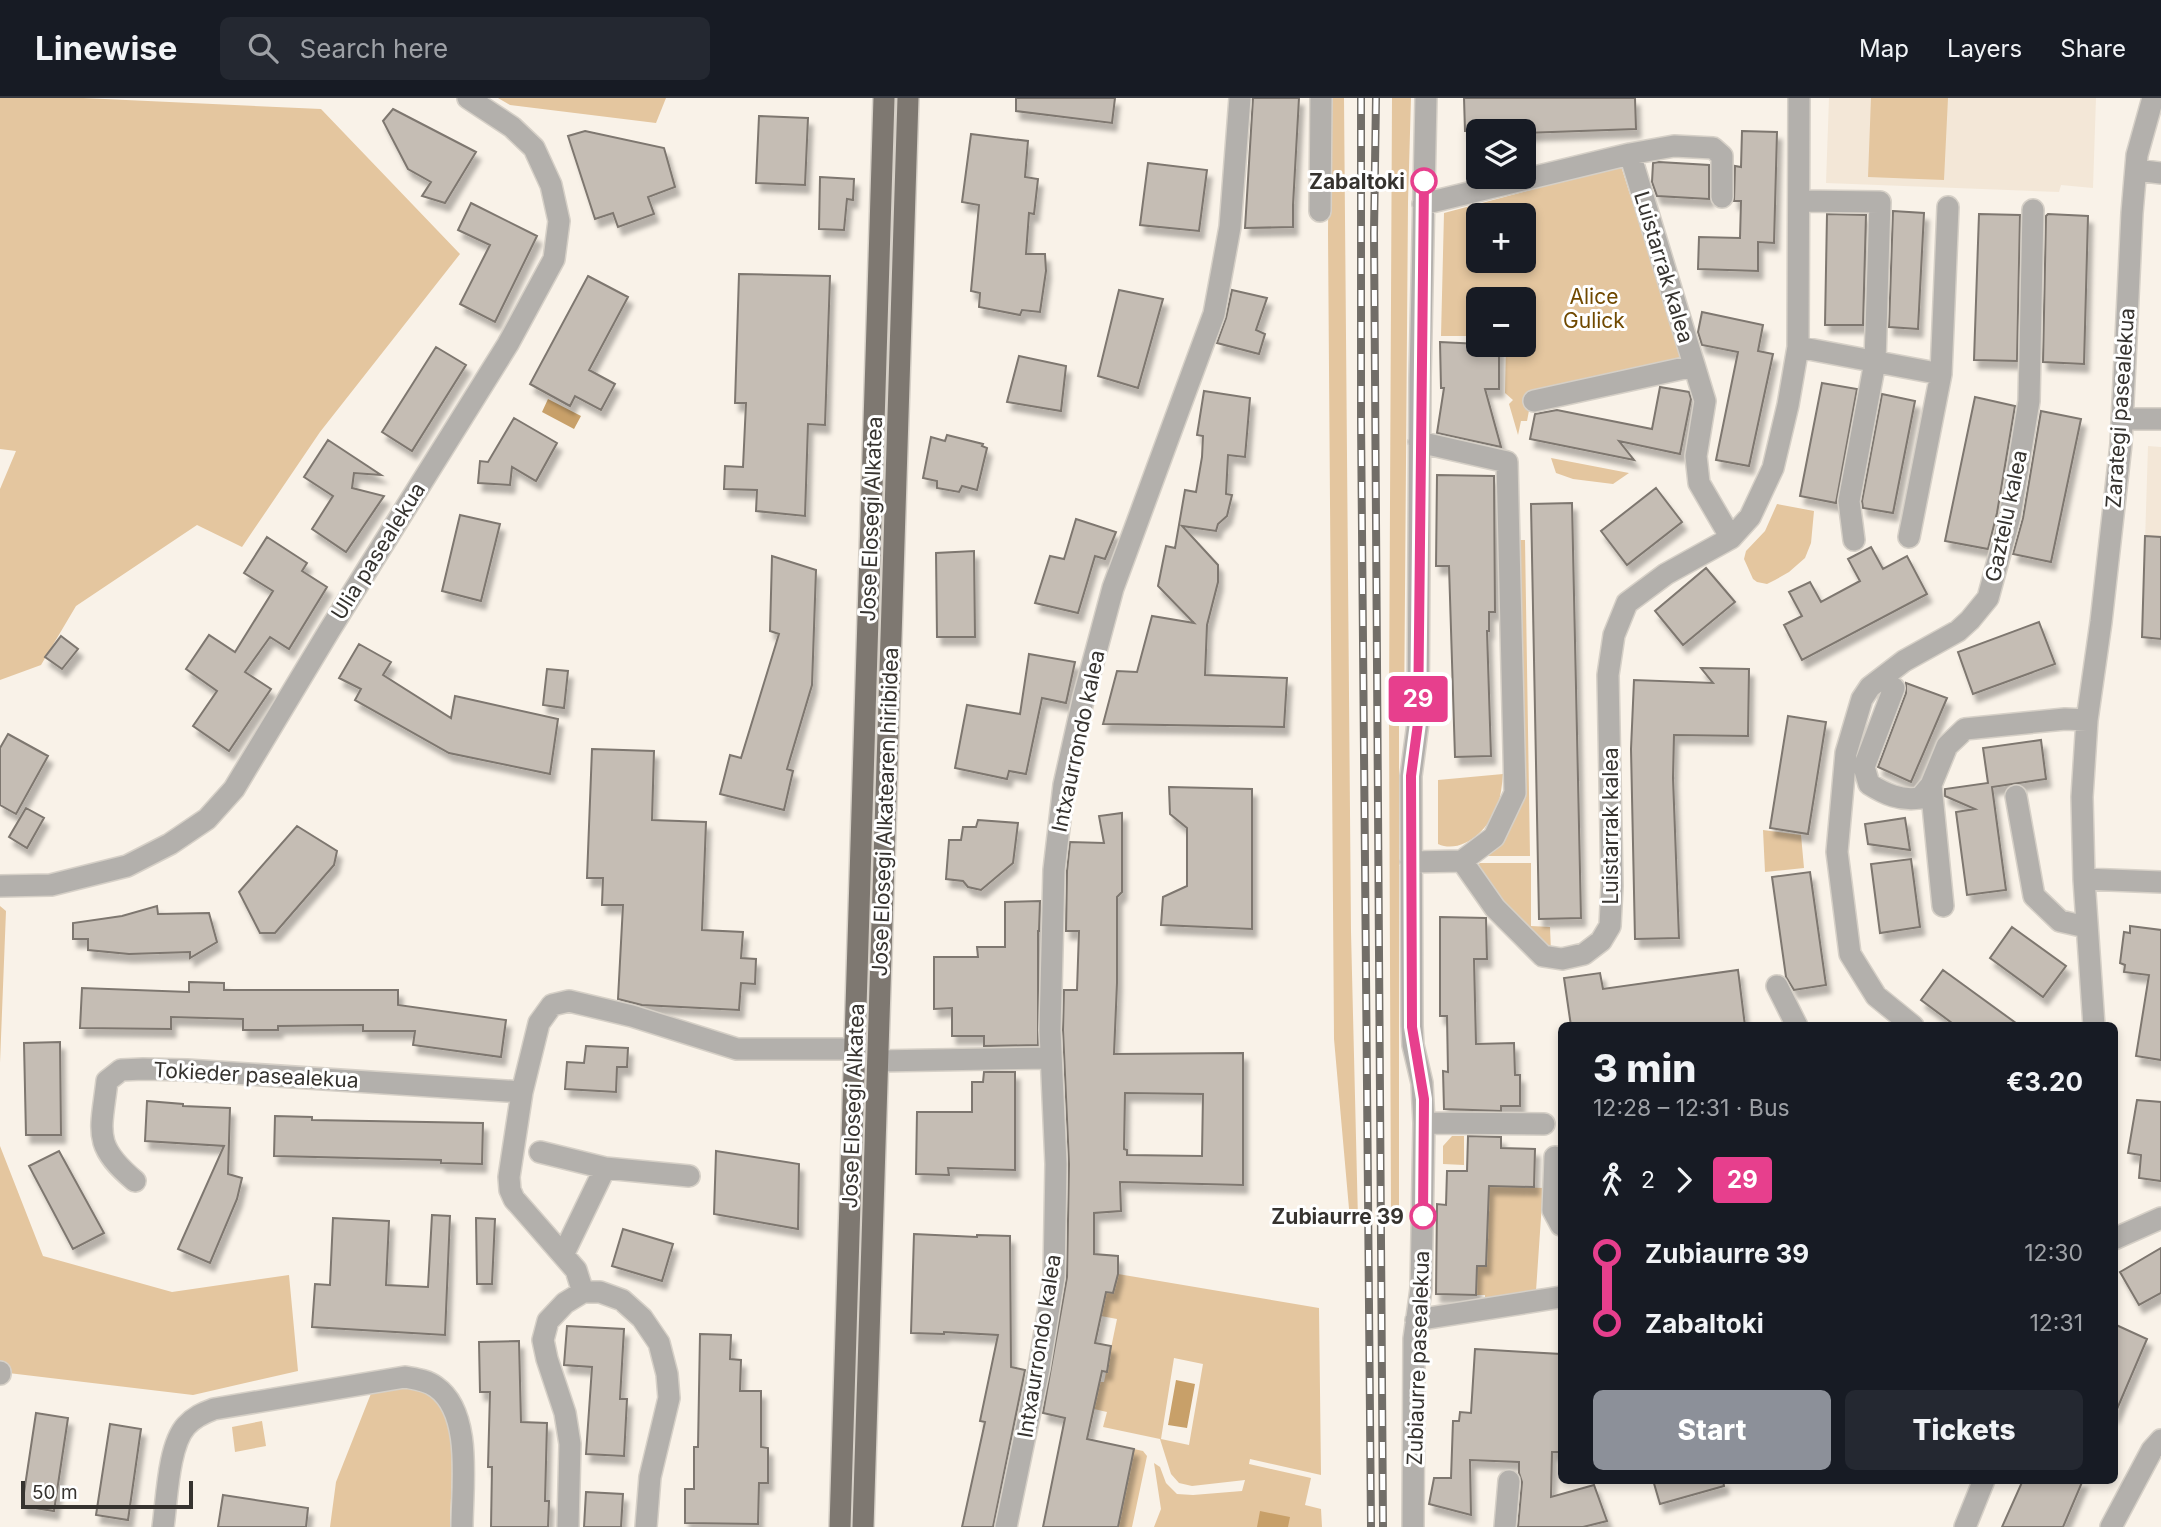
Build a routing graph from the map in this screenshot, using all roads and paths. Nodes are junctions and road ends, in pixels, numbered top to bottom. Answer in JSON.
{"nodes":[{"id":1,"x":468,"y":98,"type":"edge"},
{"id":2,"x":884,"y":98,"type":"edge"},
{"id":3,"x":908,"y":98,"type":"edge"},
{"id":4,"x":1240,"y":98,"type":"edge"},
{"id":5,"x":1321,"y":98,"type":"edge"},
{"id":6,"x":1426,"y":98,"type":"edge"},
{"id":7,"x":1798,"y":98,"type":"edge"},
{"id":8,"x":2153,"y":98,"type":"edge"},
{"id":9,"x":1630,"y":154,"type":"junction"},
{"id":10,"x":2136,"y":170,"type":"junction"},
{"id":11,"x":2161,"y":173,"type":"edge"},
{"id":12,"x":1721,"y":197,"type":"dead end"},
{"id":13,"x":1799,"y":201,"type":"junction"},
{"id":14,"x":1423,"y":204,"type":"junction"},
{"id":15,"x":1948,"y":207,"type":"dead end"},
{"id":16,"x":2033,"y":210,"type":"dead end"},
{"id":17,"x":1320,"y":211,"type":"dead end"},
{"id":18,"x":1798,"y":347,"type":"junction"},
{"id":19,"x":1875,"y":362,"type":"junction"},
{"id":20,"x":1694,"y":366,"type":"junction"},
{"id":21,"x":1941,"y":374,"type":"junction"},
{"id":22,"x":1534,"y":401,"type":"dead end"},
{"id":23,"x":2122,"y":419,"type":"junction"},
{"id":24,"x":2161,"y":419,"type":"edge"},
{"id":25,"x":1419,"y":442,"type":"junction"},
{"id":26,"x":1909,"y":537,"type":"dead end"},
{"id":27,"x":1731,"y":538,"type":"junction"},
{"id":28,"x":1854,"y":540,"type":"dead end"},
{"id":29,"x":1894,"y":688,"type":"dead end"},
{"id":30,"x":2087,"y":720,"type":"junction"},
{"id":31,"x":1931,"y":785,"type":"junction"},
{"id":32,"x":2016,"y":796,"type":"dead end"},
{"id":33,"x":1462,"y":861,"type":"junction"},
{"id":34,"x":1411,"y":862,"type":"junction"},
{"id":35,"x":2084,"y":879,"type":"junction"},
{"id":36,"x":2161,"y":882,"type":"edge"},
{"id":37,"x":0,"y":886,"type":"edge"},
{"id":38,"x":1943,"y":906,"type":"dead end"},
{"id":39,"x":2086,"y":927,"type":"junction"},
{"id":40,"x":1777,"y":986,"type":"dead end"},
{"id":41,"x":1795,"y":1022,"type":"edge"},
{"id":42,"x":1908,"y":1022,"type":"edge"},
{"id":43,"x":2094,"y":1022,"type":"edge"},
{"id":44,"x":855,"y":1049,"type":"junction"},
{"id":45,"x":1051,"y":1058,"type":"junction"},
{"id":46,"x":878,"y":1061,"type":"junction"},
{"id":47,"x":522,"y":1092,"type":"junction"},
{"id":48,"x":1424,"y":1123,"type":"junction"},
{"id":49,"x":1544,"y":1124,"type":"dead end"},
{"id":50,"x":540,"y":1152,"type":"dead end"},
{"id":51,"x":1555,"y":1157,"type":"dead end"},
{"id":52,"x":605,"y":1167,"type":"junction"},
{"id":53,"x":689,"y":1176,"type":"dead end"},
{"id":54,"x":135,"y":1181,"type":"dead end"},
{"id":55,"x":2161,"y":1218,"type":"edge"},
{"id":56,"x":1558,"y":1219,"type":"edge"},
{"id":57,"x":2118,"y":1237,"type":"edge"},
{"id":58,"x":563,"y":1255,"type":"junction"},
{"id":59,"x":583,"y":1292,"type":"junction"},
{"id":60,"x":1558,"y":1297,"type":"edge"},
{"id":61,"x":1416,"y":1320,"type":"junction"},
{"id":62,"x":2161,"y":1440,"type":"edge"},
{"id":63,"x":1509,"y":1481,"type":"dead end"},
{"id":64,"x":1982,"y":1484,"type":"edge"},
{"id":65,"x":163,"y":1527,"type":"edge"},
{"id":66,"x":462,"y":1527,"type":"edge"},
{"id":67,"x":568,"y":1527,"type":"edge"},
{"id":68,"x":646,"y":1527,"type":"edge"},
{"id":69,"x":840,"y":1527,"type":"edge"},
{"id":70,"x":863,"y":1527,"type":"edge"},
{"id":71,"x":1006,"y":1527,"type":"edge"},
{"id":72,"x":1412,"y":1527,"type":"edge"},
{"id":73,"x":1505,"y":1527,"type":"edge"},
{"id":74,"x":1965,"y":1527,"type":"edge"},
{"id":75,"x":2111,"y":1527,"type":"edge"}],
"edges":[{"from":1,"to":37,"type":"street","name":"Ulia pasealekua"},
{"from":2,"to":44,"type":"main road","name":"Jose Elosegi Alkatea"},
{"from":3,"to":46,"type":"main road","name":"Jose Elosegi Alkatearen hiribidea"},
{"from":4,"to":45,"type":"street","name":"Intxaurrondo kalea"},
{"from":5,"to":17,"type":"street"},
{"from":6,"to":14,"type":"street","name":"Zubiaurre pasealekua"},
{"from":7,"to":13,"type":"street","name":"Luistarrak kalea"},
{"from":8,"to":10,"type":"street","name":"Zarategi pasealekua"},
{"from":9,"to":12,"type":"street"},
{"from":9,"to":14,"type":"street"},
{"from":9,"to":20,"type":"street","name":"Luistarrak kalea"},
{"from":10,"to":11,"type":"street"},
{"from":10,"to":23,"type":"street","name":"Zarategi pasealekua"},
{"from":13,"to":18,"type":"street","name":"Luistarrak kalea"},
{"from":13,"to":19,"type":"street"},
{"from":14,"to":25,"type":"street","name":"Zubiaurre pasealekua"},
{"from":15,"to":21,"type":"street"},
{"from":16,"to":42,"type":"street","name":"Gaztelu kalea"},
{"from":18,"to":19,"type":"street"},
{"from":18,"to":27,"type":"street","name":"Luistarrak kalea"},
{"from":19,"to":21,"type":"street"},
{"from":19,"to":28,"type":"street"},
{"from":20,"to":22,"type":"street"},
{"from":20,"to":27,"type":"street","name":"Luistarrak kalea"},
{"from":21,"to":26,"type":"street"},
{"from":23,"to":24,"type":"street"},
{"from":23,"to":30,"type":"street","name":"Zarategi pasealekua"},
{"from":25,"to":33,"type":"street"},
{"from":25,"to":34,"type":"street","name":"Zubiaurre pasealekua"},
{"from":27,"to":33,"type":"street","name":"Luistarrak kalea"},
{"from":29,"to":31,"type":"street"},
{"from":30,"to":31,"type":"street"},
{"from":30,"to":35,"type":"street","name":"Zarategi pasealekua"},
{"from":31,"to":38,"type":"street"},
{"from":32,"to":39,"type":"street"},
{"from":33,"to":34,"type":"street"},
{"from":34,"to":48,"type":"street","name":"Zubiaurre pasealekua"},
{"from":35,"to":36,"type":"street"},
{"from":35,"to":39,"type":"street","name":"Zarategi pasealekua"},
{"from":39,"to":43,"type":"street","name":"Zarategi pasealekua"},
{"from":40,"to":41,"type":"street"},
{"from":44,"to":47,"type":"street"},
{"from":44,"to":69,"type":"main road","name":"Jose Elosegi Alkatea"},
{"from":45,"to":46,"type":"street"},
{"from":45,"to":71,"type":"street","name":"Intxaurrondo kalea"},
{"from":46,"to":70,"type":"main road","name":"Jose Elosegi Alkatearen hiribidea"},
{"from":47,"to":54,"type":"street","name":"Tokieder pasealekua"},
{"from":47,"to":58,"type":"street"},
{"from":48,"to":49,"type":"street"},
{"from":48,"to":61,"type":"street","name":"Zubiaurre pasealekua"},
{"from":50,"to":52,"type":"street"},
{"from":51,"to":56,"type":"street"},
{"from":52,"to":53,"type":"street"},
{"from":52,"to":58,"type":"street"},
{"from":55,"to":57,"type":"street"},
{"from":58,"to":59,"type":"street"},
{"from":59,"to":67,"type":"street"},
{"from":59,"to":68,"type":"street"},
{"from":60,"to":61,"type":"street"},
{"from":61,"to":72,"type":"street","name":"Zubiaurre pasealekua"},
{"from":62,"to":75,"type":"street"},
{"from":63,"to":73,"type":"street"},
{"from":64,"to":74,"type":"street"},
{"from":65,"to":66,"type":"street"}]}
